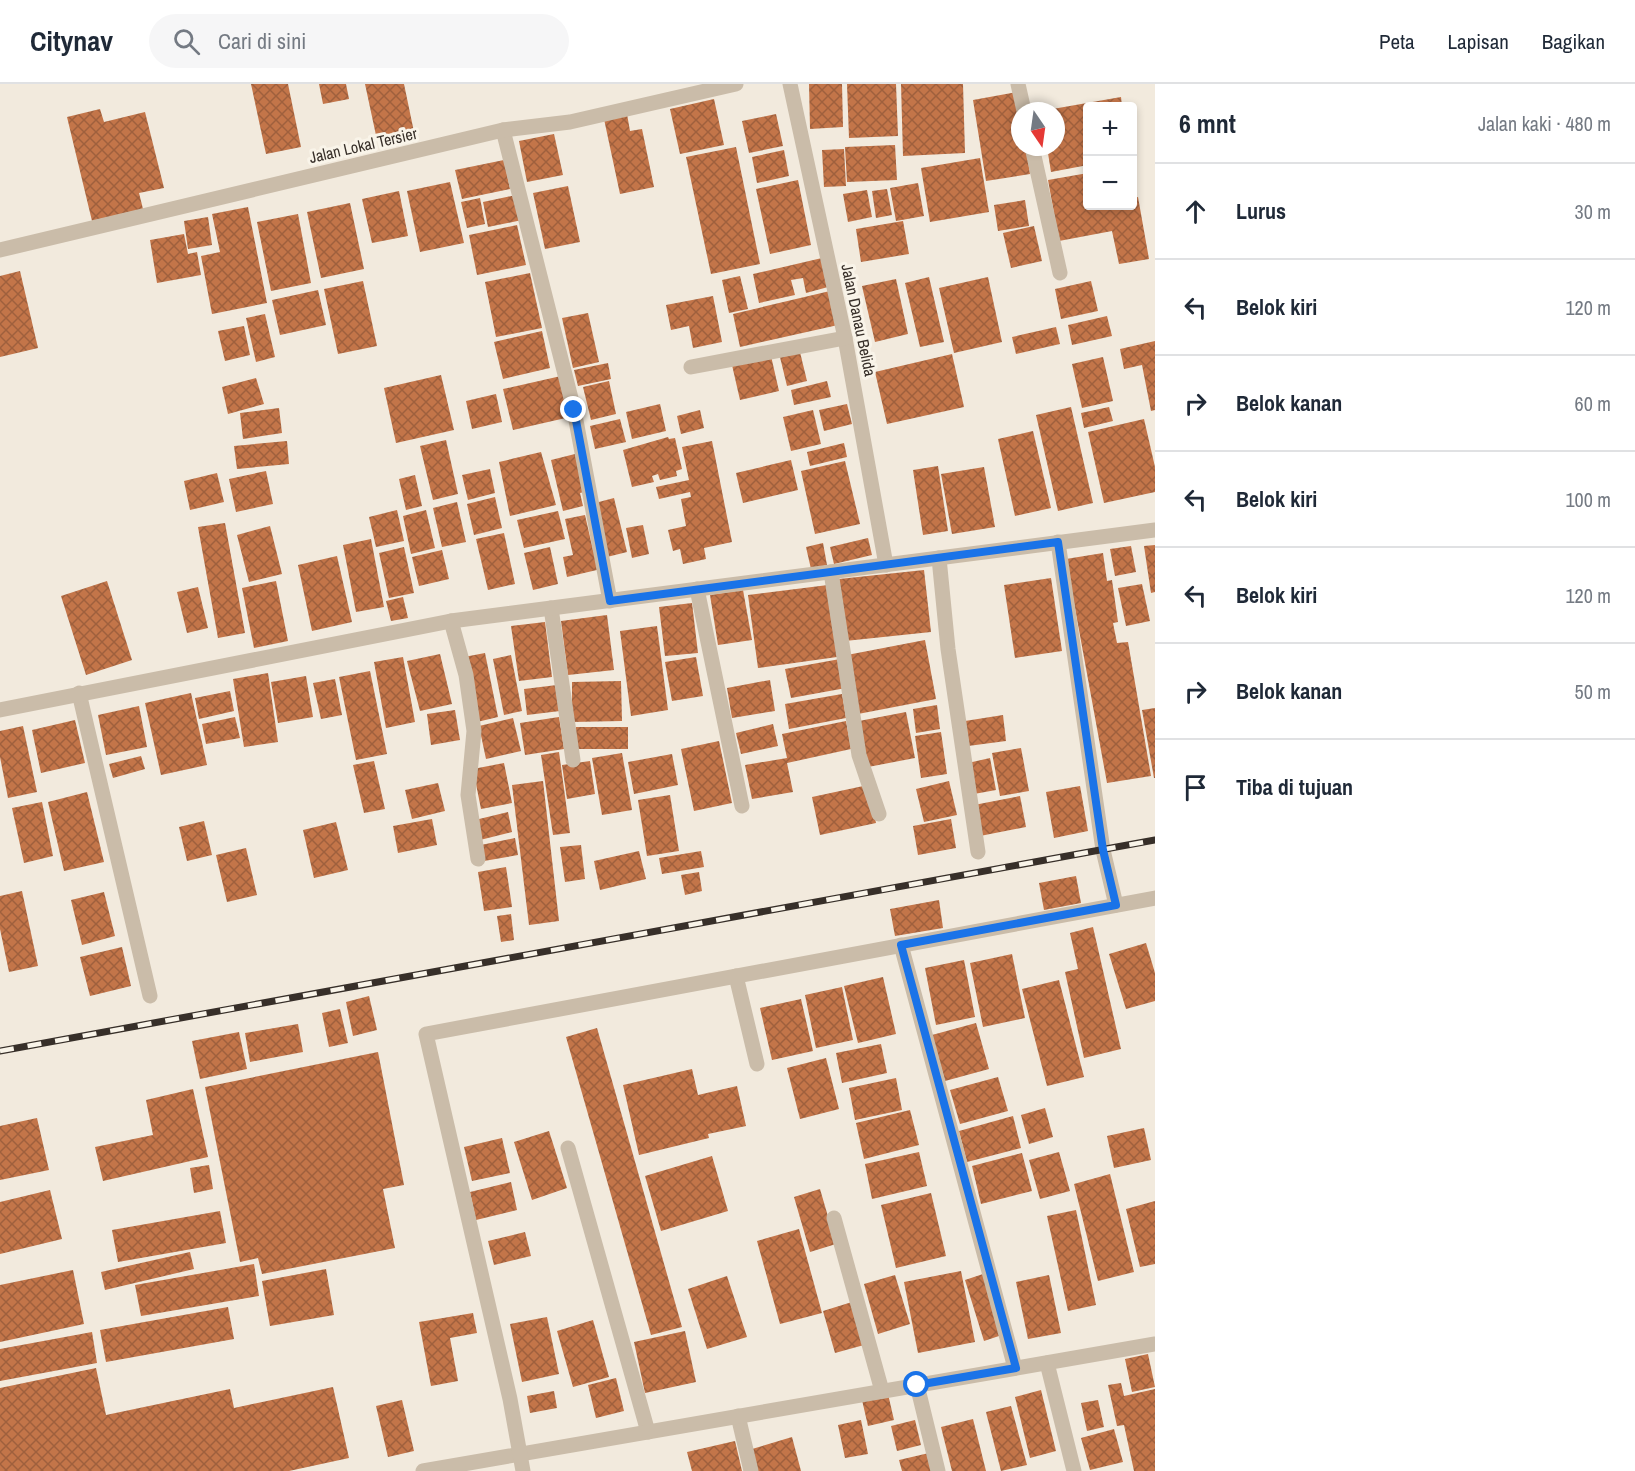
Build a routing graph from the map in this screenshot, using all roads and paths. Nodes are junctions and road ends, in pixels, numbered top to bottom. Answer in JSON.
{"nodes":[{"id":1,"x":736,"y":84,"type":"edge"},
{"id":2,"x":790,"y":84,"type":"edge"},
{"id":3,"x":1018,"y":84,"type":"edge"},
{"id":4,"x":1022,"y":102,"type":"edge"},
{"id":5,"x":503,"y":130,"type":"junction"},
{"id":6,"x":1034,"y":156,"type":"edge"},
{"id":7,"x":0,"y":250,"type":"edge"},
{"id":8,"x":1060,"y":273,"type":"dead end"},
{"id":9,"x":845,"y":338,"type":"junction"},
{"id":10,"x":691,"y":367,"type":"dead end"},
{"id":11,"x":1155,"y":530,"type":"edge"},
{"id":12,"x":1058,"y":542,"type":"junction"},
{"id":13,"x":939,"y":558,"type":"junction"},
{"id":14,"x":886,"y":565,"type":"junction"},
{"id":15,"x":831,"y":572,"type":"junction"},
{"id":16,"x":697,"y":589,"type":"junction"},
{"id":17,"x":610,"y":601,"type":"junction"},
{"id":18,"x":550,"y":608,"type":"junction"},
{"id":19,"x":451,"y":621,"type":"junction"},
{"id":20,"x":79,"y":693,"type":"junction"},
{"id":21,"x":0,"y":710,"type":"edge"},
{"id":22,"x":573,"y":760,"type":"dead end"},
{"id":23,"x":742,"y":806,"type":"dead end"},
{"id":24,"x":879,"y":814,"type":"dead end"},
{"id":25,"x":978,"y":852,"type":"dead end"},
{"id":26,"x":478,"y":859,"type":"dead end"},
{"id":27,"x":1155,"y":898,"type":"edge"},
{"id":28,"x":1116,"y":905,"type":"junction"},
{"id":29,"x":901,"y":945,"type":"junction"},
{"id":30,"x":736,"y":976,"type":"junction"},
{"id":31,"x":150,"y":996,"type":"dead end"},
{"id":32,"x":757,"y":1064,"type":"dead end"},
{"id":33,"x":568,"y":1148,"type":"dead end"},
{"id":34,"x":834,"y":1218,"type":"dead end"},
{"id":35,"x":1155,"y":1344,"type":"edge"},
{"id":36,"x":1047,"y":1363,"type":"junction"},
{"id":37,"x":1016,"y":1368,"type":"junction"},
{"id":38,"x":917,"y":1385,"type":"junction"},
{"id":39,"x":882,"y":1391,"type":"junction"},
{"id":40,"x":738,"y":1416,"type":"junction"},
{"id":41,"x":648,"y":1432,"type":"junction"},
{"id":42,"x":519,"y":1454,"type":"junction"},
{"id":43,"x":440,"y":1470,"type":"edge"},
{"id":44,"x":423,"y":1471,"type":"edge"},
{"id":45,"x":523,"y":1471,"type":"edge"},
{"id":46,"x":751,"y":1471,"type":"edge"},
{"id":47,"x":938,"y":1471,"type":"edge"},
{"id":48,"x":1074,"y":1471,"type":"edge"}],
"edges":[{"from":1,"to":5,"type":"street","name":"Jalan Lokal Tersier"},
{"from":2,"to":9,"type":"street","name":"Jalan Danau Belida"},
{"from":3,"to":4,"type":"street"},
{"from":5,"to":7,"type":"street","name":"Jalan Lokal Tersier"},
{"from":5,"to":17,"type":"street"},
{"from":6,"to":8,"type":"street"},
{"from":9,"to":10,"type":"street"},
{"from":9,"to":14,"type":"street","name":"Jalan Danau Belida"},
{"from":11,"to":12,"type":"street"},
{"from":12,"to":13,"type":"street"},
{"from":12,"to":28,"type":"street"},
{"from":13,"to":14,"type":"street"},
{"from":13,"to":25,"type":"street"},
{"from":14,"to":15,"type":"street"},
{"from":15,"to":16,"type":"street"},
{"from":15,"to":24,"type":"street"},
{"from":16,"to":17,"type":"street"},
{"from":16,"to":23,"type":"street"},
{"from":17,"to":18,"type":"street"},
{"from":18,"to":19,"type":"street"},
{"from":18,"to":22,"type":"street"},
{"from":19,"to":20,"type":"street"},
{"from":19,"to":26,"type":"street"},
{"from":20,"to":21,"type":"street"},
{"from":20,"to":31,"type":"street"},
{"from":27,"to":28,"type":"street"},
{"from":28,"to":29,"type":"street"},
{"from":29,"to":30,"type":"street"},
{"from":29,"to":37,"type":"street"},
{"from":30,"to":32,"type":"street"},
{"from":30,"to":42,"type":"street"},
{"from":33,"to":41,"type":"street"},
{"from":34,"to":39,"type":"street"},
{"from":35,"to":36,"type":"street"},
{"from":36,"to":37,"type":"street"},
{"from":36,"to":48,"type":"street"},
{"from":37,"to":38,"type":"street"},
{"from":38,"to":39,"type":"street"},
{"from":38,"to":47,"type":"street"},
{"from":39,"to":40,"type":"street"},
{"from":40,"to":41,"type":"street"},
{"from":40,"to":46,"type":"street"},
{"from":41,"to":42,"type":"street"},
{"from":42,"to":43,"type":"street"},
{"from":42,"to":45,"type":"street"},
{"from":43,"to":44,"type":"street"}]}
